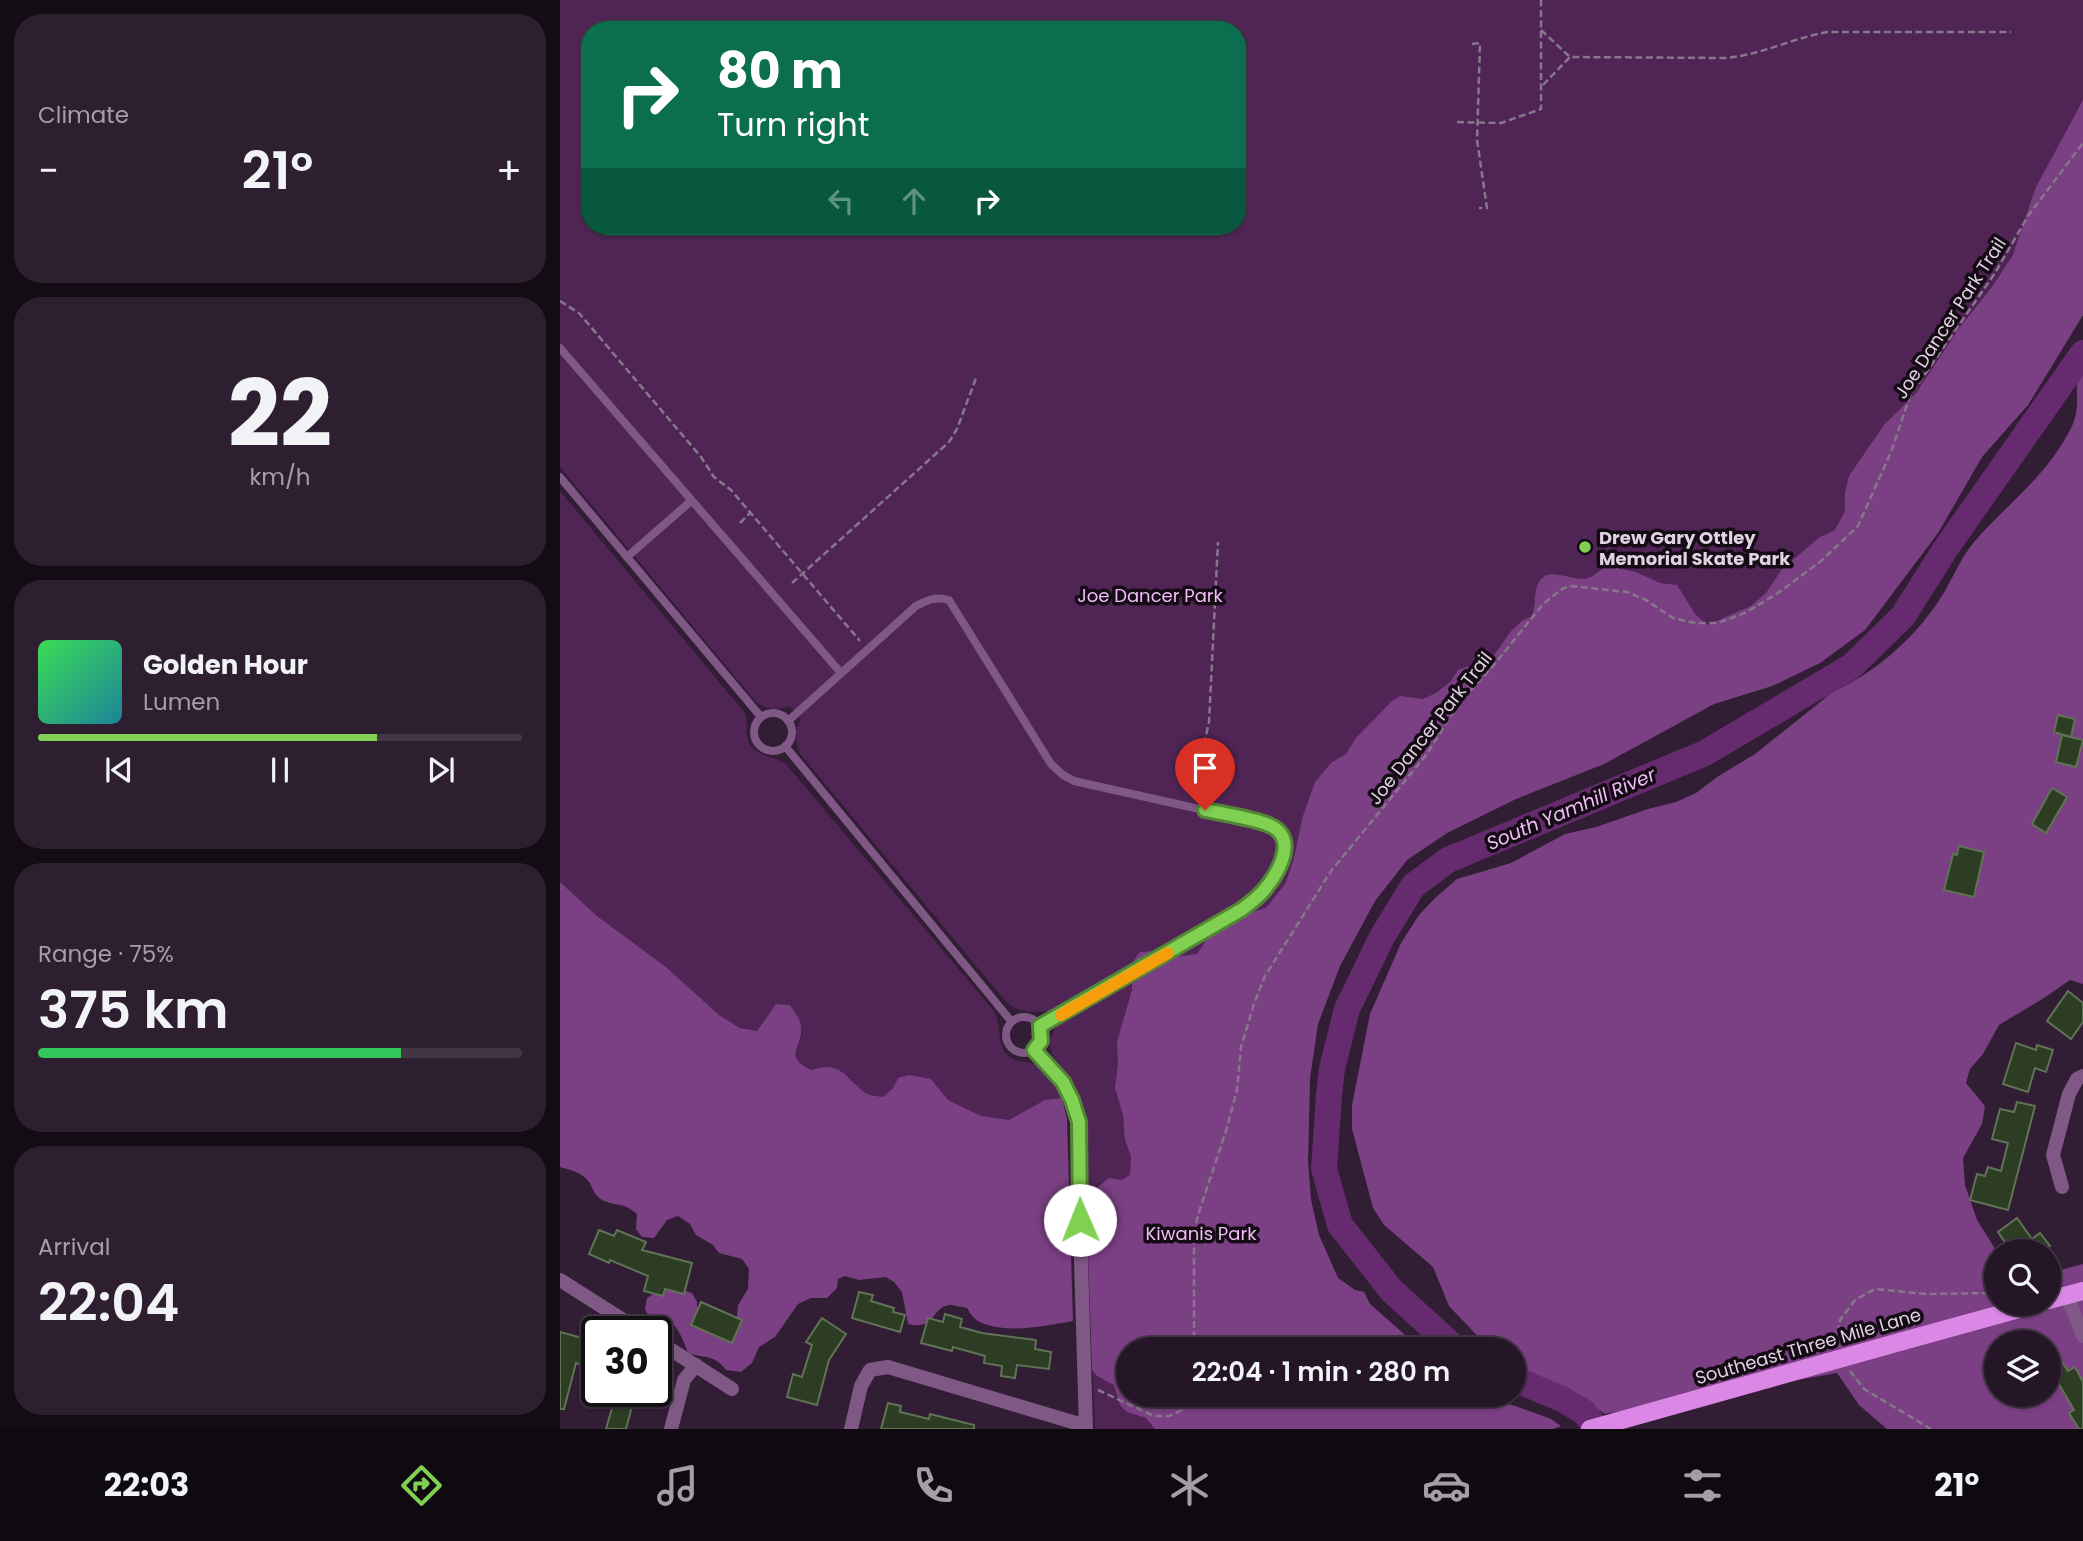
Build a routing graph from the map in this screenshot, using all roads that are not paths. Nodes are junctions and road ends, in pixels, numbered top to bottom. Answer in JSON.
{"nodes":[{"id":1,"x":560,"y":348,"type":"edge"},
{"id":2,"x":560,"y":477,"type":"edge"},
{"id":3,"x":691,"y":501,"type":"junction"},
{"id":4,"x":627,"y":557,"type":"junction"},
{"id":5,"x":841,"y":673,"type":"junction"},
{"id":6,"x":761,"y":717,"type":"junction"},
{"id":7,"x":788,"y":721,"type":"junction"},
{"id":8,"x":785,"y":746,"type":"junction"},
{"id":9,"x":1011,"y":1021,"type":"junction"},
{"id":10,"x":1040,"y":1026,"type":"junction"},
{"id":11,"x":1034,"y":1050,"type":"junction"},
{"id":12,"x":2083,"y":1076,"type":"edge"},
{"id":13,"x":2062,"y":1187,"type":"dead end"},
{"id":14,"x":560,"y":1280,"type":"edge"},
{"id":15,"x":2075,"y":1293,"type":"edge"},
{"id":16,"x":617,"y":1316,"type":"edge"},
{"id":17,"x":1994,"y":1316,"type":"edge"},
{"id":18,"x":2083,"y":1336,"type":"edge"},
{"id":19,"x":672,"y":1350,"type":"edge"},
{"id":20,"x":696,"y":1365,"type":"junction"},
{"id":21,"x":732,"y":1389,"type":"dead end"},
{"id":22,"x":1086,"y":1428,"type":"edge"},
{"id":23,"x":671,"y":1429,"type":"edge"},
{"id":24,"x":851,"y":1429,"type":"edge"},
{"id":25,"x":1590,"y":1429,"type":"edge"}],
"edges":[{"from":1,"to":3,"type":"lane"},
{"from":2,"to":4,"type":"lane"},
{"from":3,"to":4,"type":"lane"},
{"from":3,"to":5,"type":"lane"},
{"from":4,"to":6,"type":"lane"},
{"from":5,"to":7,"type":"lane"},
{"from":5,"to":10,"type":"lane"},
{"from":6,"to":7,"type":"lane"},
{"from":6,"to":8,"type":"lane"},
{"from":7,"to":8,"type":"lane"},
{"from":8,"to":9,"type":"lane"},
{"from":9,"to":10,"type":"lane"},
{"from":9,"to":11,"type":"lane"},
{"from":10,"to":11,"type":"lane"},
{"from":11,"to":22,"type":"street"},
{"from":12,"to":13,"type":"street"},
{"from":14,"to":16,"type":"street"},
{"from":15,"to":18,"type":"street"},
{"from":17,"to":25,"type":"main road","name":"Southeast Three Mile Lane","bridge":true},
{"from":19,"to":20,"type":"street"},
{"from":20,"to":21,"type":"street"},
{"from":20,"to":23,"type":"street"},
{"from":22,"to":24,"type":"street"}]}
